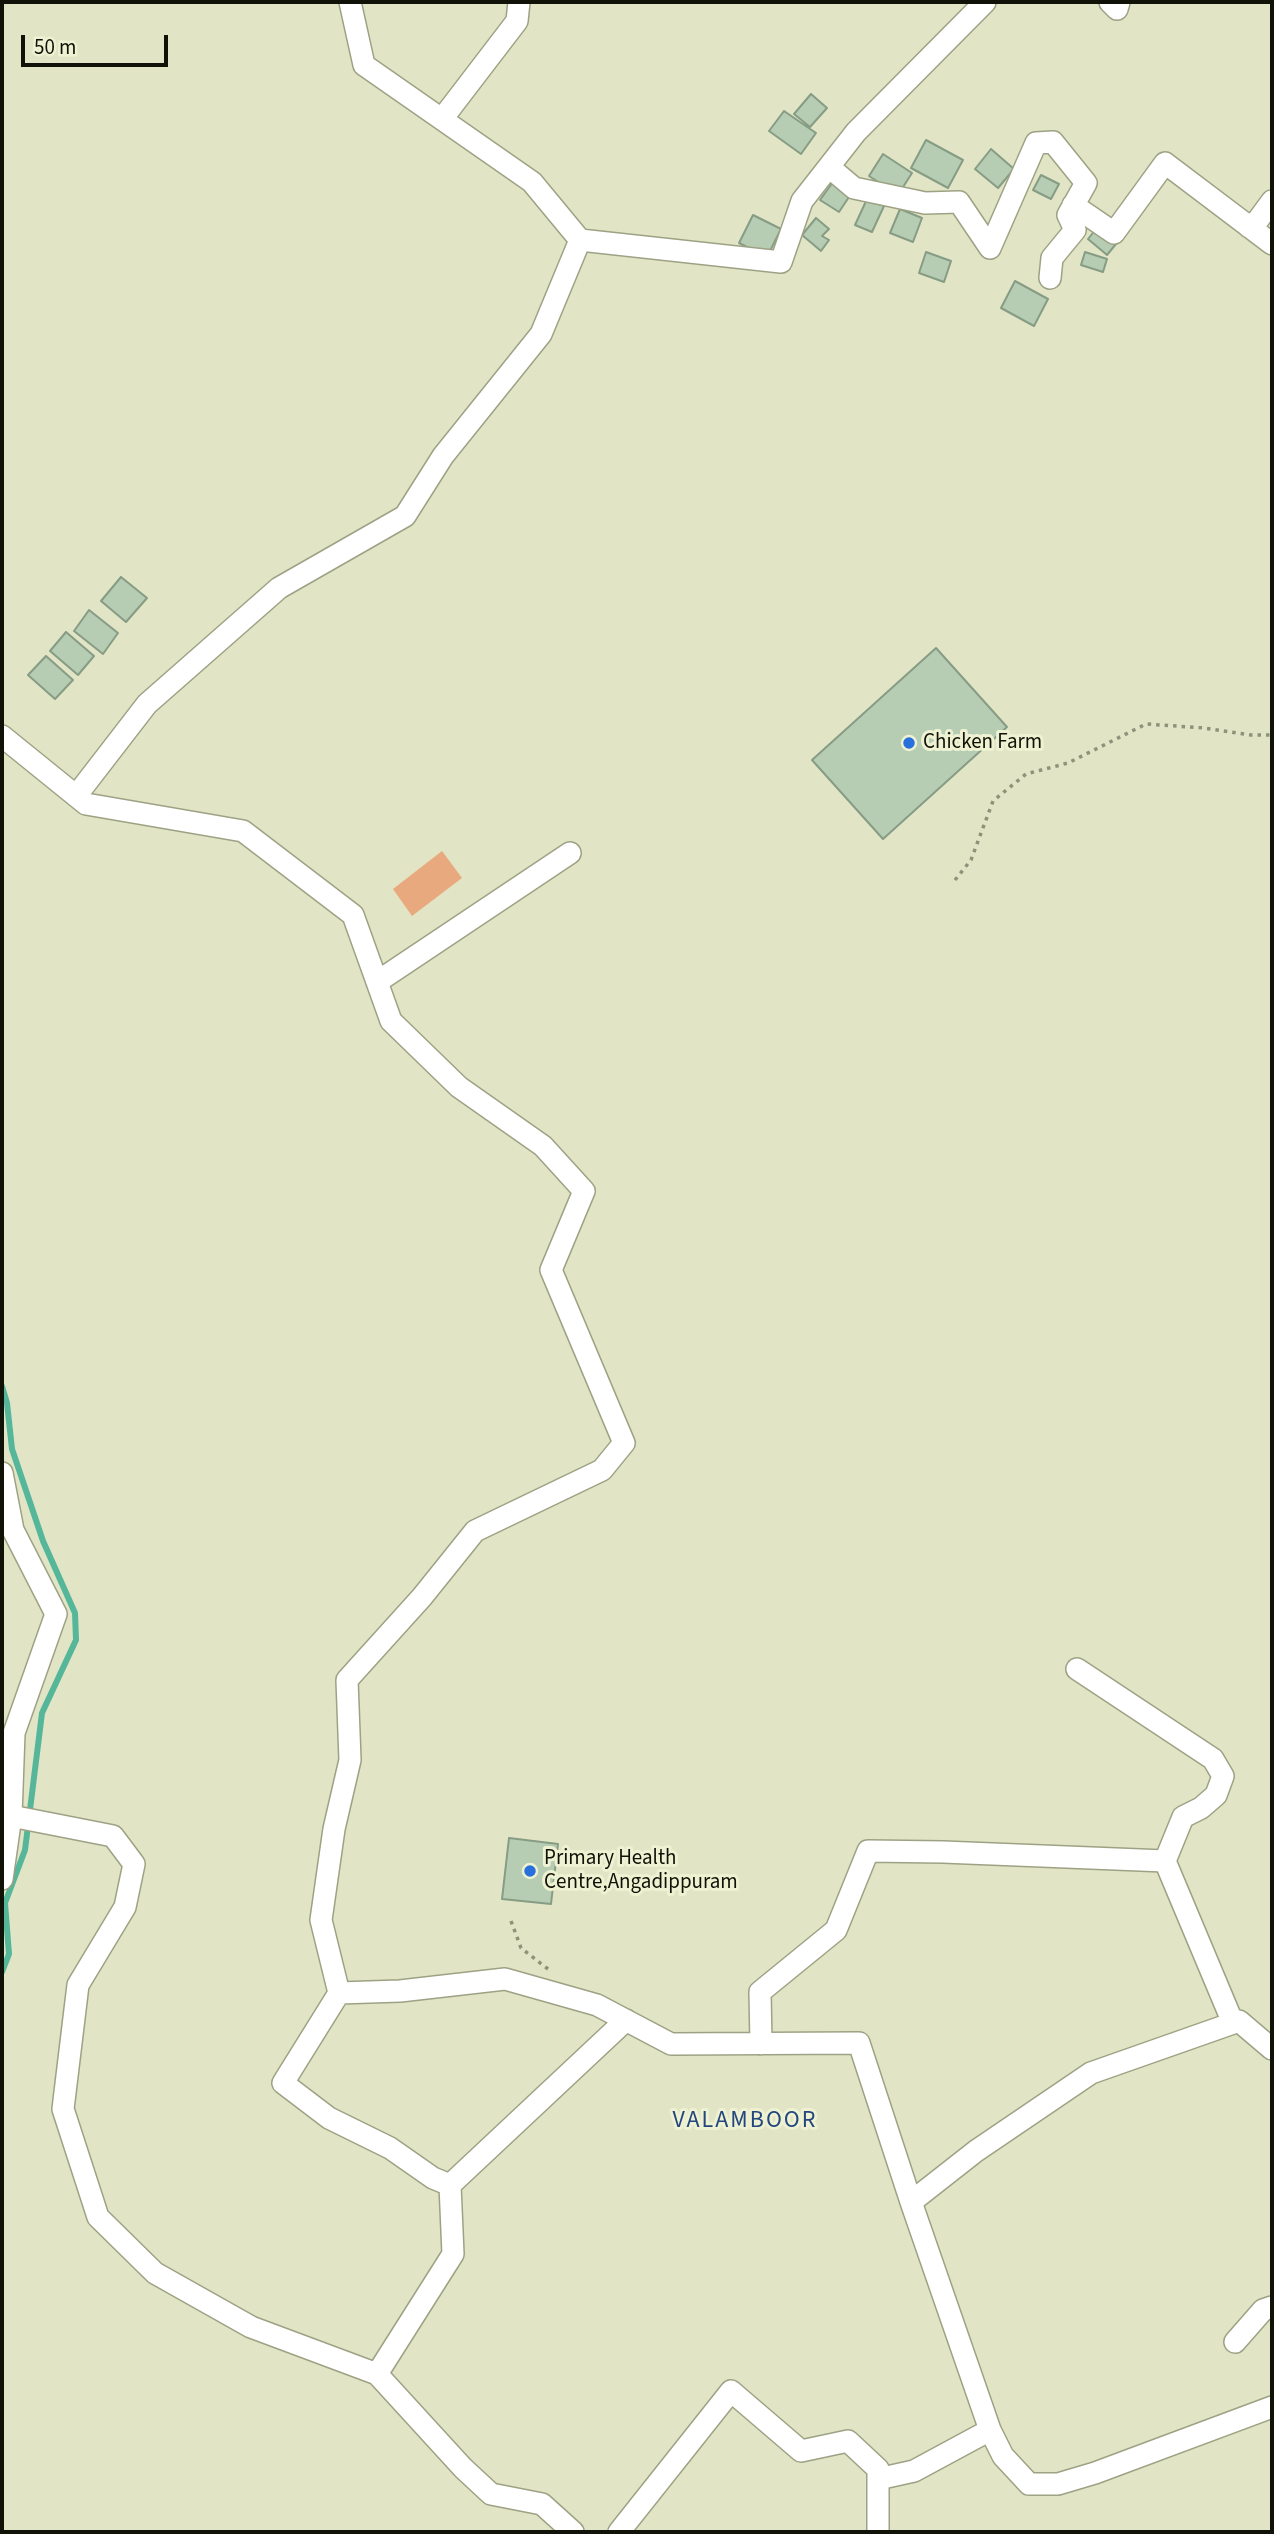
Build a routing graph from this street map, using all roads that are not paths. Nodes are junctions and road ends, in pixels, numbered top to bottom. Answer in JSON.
{"nodes":[{"id":1,"x":350,"y":2,"type":"edge"},
{"id":2,"x":519,"y":2,"type":"edge"},
{"id":3,"x":985,"y":2,"type":"edge"},
{"id":4,"x":1110,"y":2,"type":"edge"},
{"id":5,"x":1119,"y":2,"type":"edge"},
{"id":6,"x":442,"y":119,"type":"junction"},
{"id":7,"x":829,"y":167,"type":"junction"},
{"id":8,"x":1272,"y":201,"type":"edge"},
{"id":9,"x":1073,"y":205,"type":"junction"},
{"id":10,"x":1249,"y":227,"type":"junction"},
{"id":11,"x":580,"y":240,"type":"junction"},
{"id":12,"x":1272,"y":244,"type":"edge"},
{"id":13,"x":1050,"y":278,"type":"dead end"},
{"id":14,"x":2,"y":736,"type":"edge"},
{"id":15,"x":76,"y":796,"type":"junction"},
{"id":16,"x":570,"y":853,"type":"dead end"},
{"id":17,"x":377,"y":982,"type":"junction"},
{"id":18,"x":2,"y":1473,"type":"edge"},
{"id":19,"x":1077,"y":1669,"type":"dead end"},
{"id":20,"x":11,"y":1816,"type":"junction"},
{"id":21,"x":1165,"y":1861,"type":"junction"},
{"id":22,"x":2,"y":1879,"type":"edge"},
{"id":23,"x":339,"y":1993,"type":"junction"},
{"id":24,"x":626,"y":2020,"type":"junction"},
{"id":25,"x":1233,"y":2023,"type":"junction"},
{"id":26,"x":761,"y":2044,"type":"junction"},
{"id":27,"x":1272,"y":2049,"type":"edge"},
{"id":28,"x":450,"y":2185,"type":"junction"},
{"id":29,"x":911,"y":2202,"type":"junction"},
{"id":30,"x":1272,"y":2307,"type":"edge"},
{"id":31,"x":1235,"y":2342,"type":"dead end"},
{"id":32,"x":377,"y":2374,"type":"junction"},
{"id":33,"x":1272,"y":2407,"type":"edge"},
{"id":34,"x":990,"y":2430,"type":"junction"},
{"id":35,"x":878,"y":2479,"type":"junction"},
{"id":36,"x":573,"y":2532,"type":"edge"},
{"id":37,"x":619,"y":2532,"type":"edge"},
{"id":38,"x":878,"y":2532,"type":"edge"}],
"edges":[{"from":1,"to":6,"type":"street"},
{"from":2,"to":6,"type":"street"},
{"from":3,"to":7,"type":"street"},
{"from":4,"to":5,"type":"street"},
{"from":6,"to":11,"type":"street"},
{"from":7,"to":9,"type":"street"},
{"from":7,"to":11,"type":"street"},
{"from":8,"to":10,"type":"street"},
{"from":9,"to":10,"type":"street"},
{"from":9,"to":13,"type":"street"},
{"from":10,"to":12,"type":"street"},
{"from":11,"to":15,"type":"street"},
{"from":14,"to":15,"type":"street"},
{"from":15,"to":17,"type":"street"},
{"from":16,"to":17,"type":"street"},
{"from":17,"to":23,"type":"street"},
{"from":18,"to":20,"type":"street"},
{"from":19,"to":21,"type":"street"},
{"from":20,"to":22,"type":"street"},
{"from":20,"to":32,"type":"street"},
{"from":21,"to":25,"type":"street"},
{"from":21,"to":26,"type":"street"},
{"from":23,"to":24,"type":"street"},
{"from":23,"to":28,"type":"street"},
{"from":24,"to":26,"type":"street"},
{"from":24,"to":28,"type":"street"},
{"from":25,"to":27,"type":"street"},
{"from":25,"to":29,"type":"street"},
{"from":26,"to":29,"type":"street"},
{"from":28,"to":32,"type":"street"},
{"from":29,"to":34,"type":"street"},
{"from":30,"to":31,"type":"street"},
{"from":32,"to":36,"type":"street"},
{"from":33,"to":34,"type":"street"},
{"from":34,"to":35,"type":"street"},
{"from":35,"to":37,"type":"street"},
{"from":35,"to":38,"type":"street"}]}
